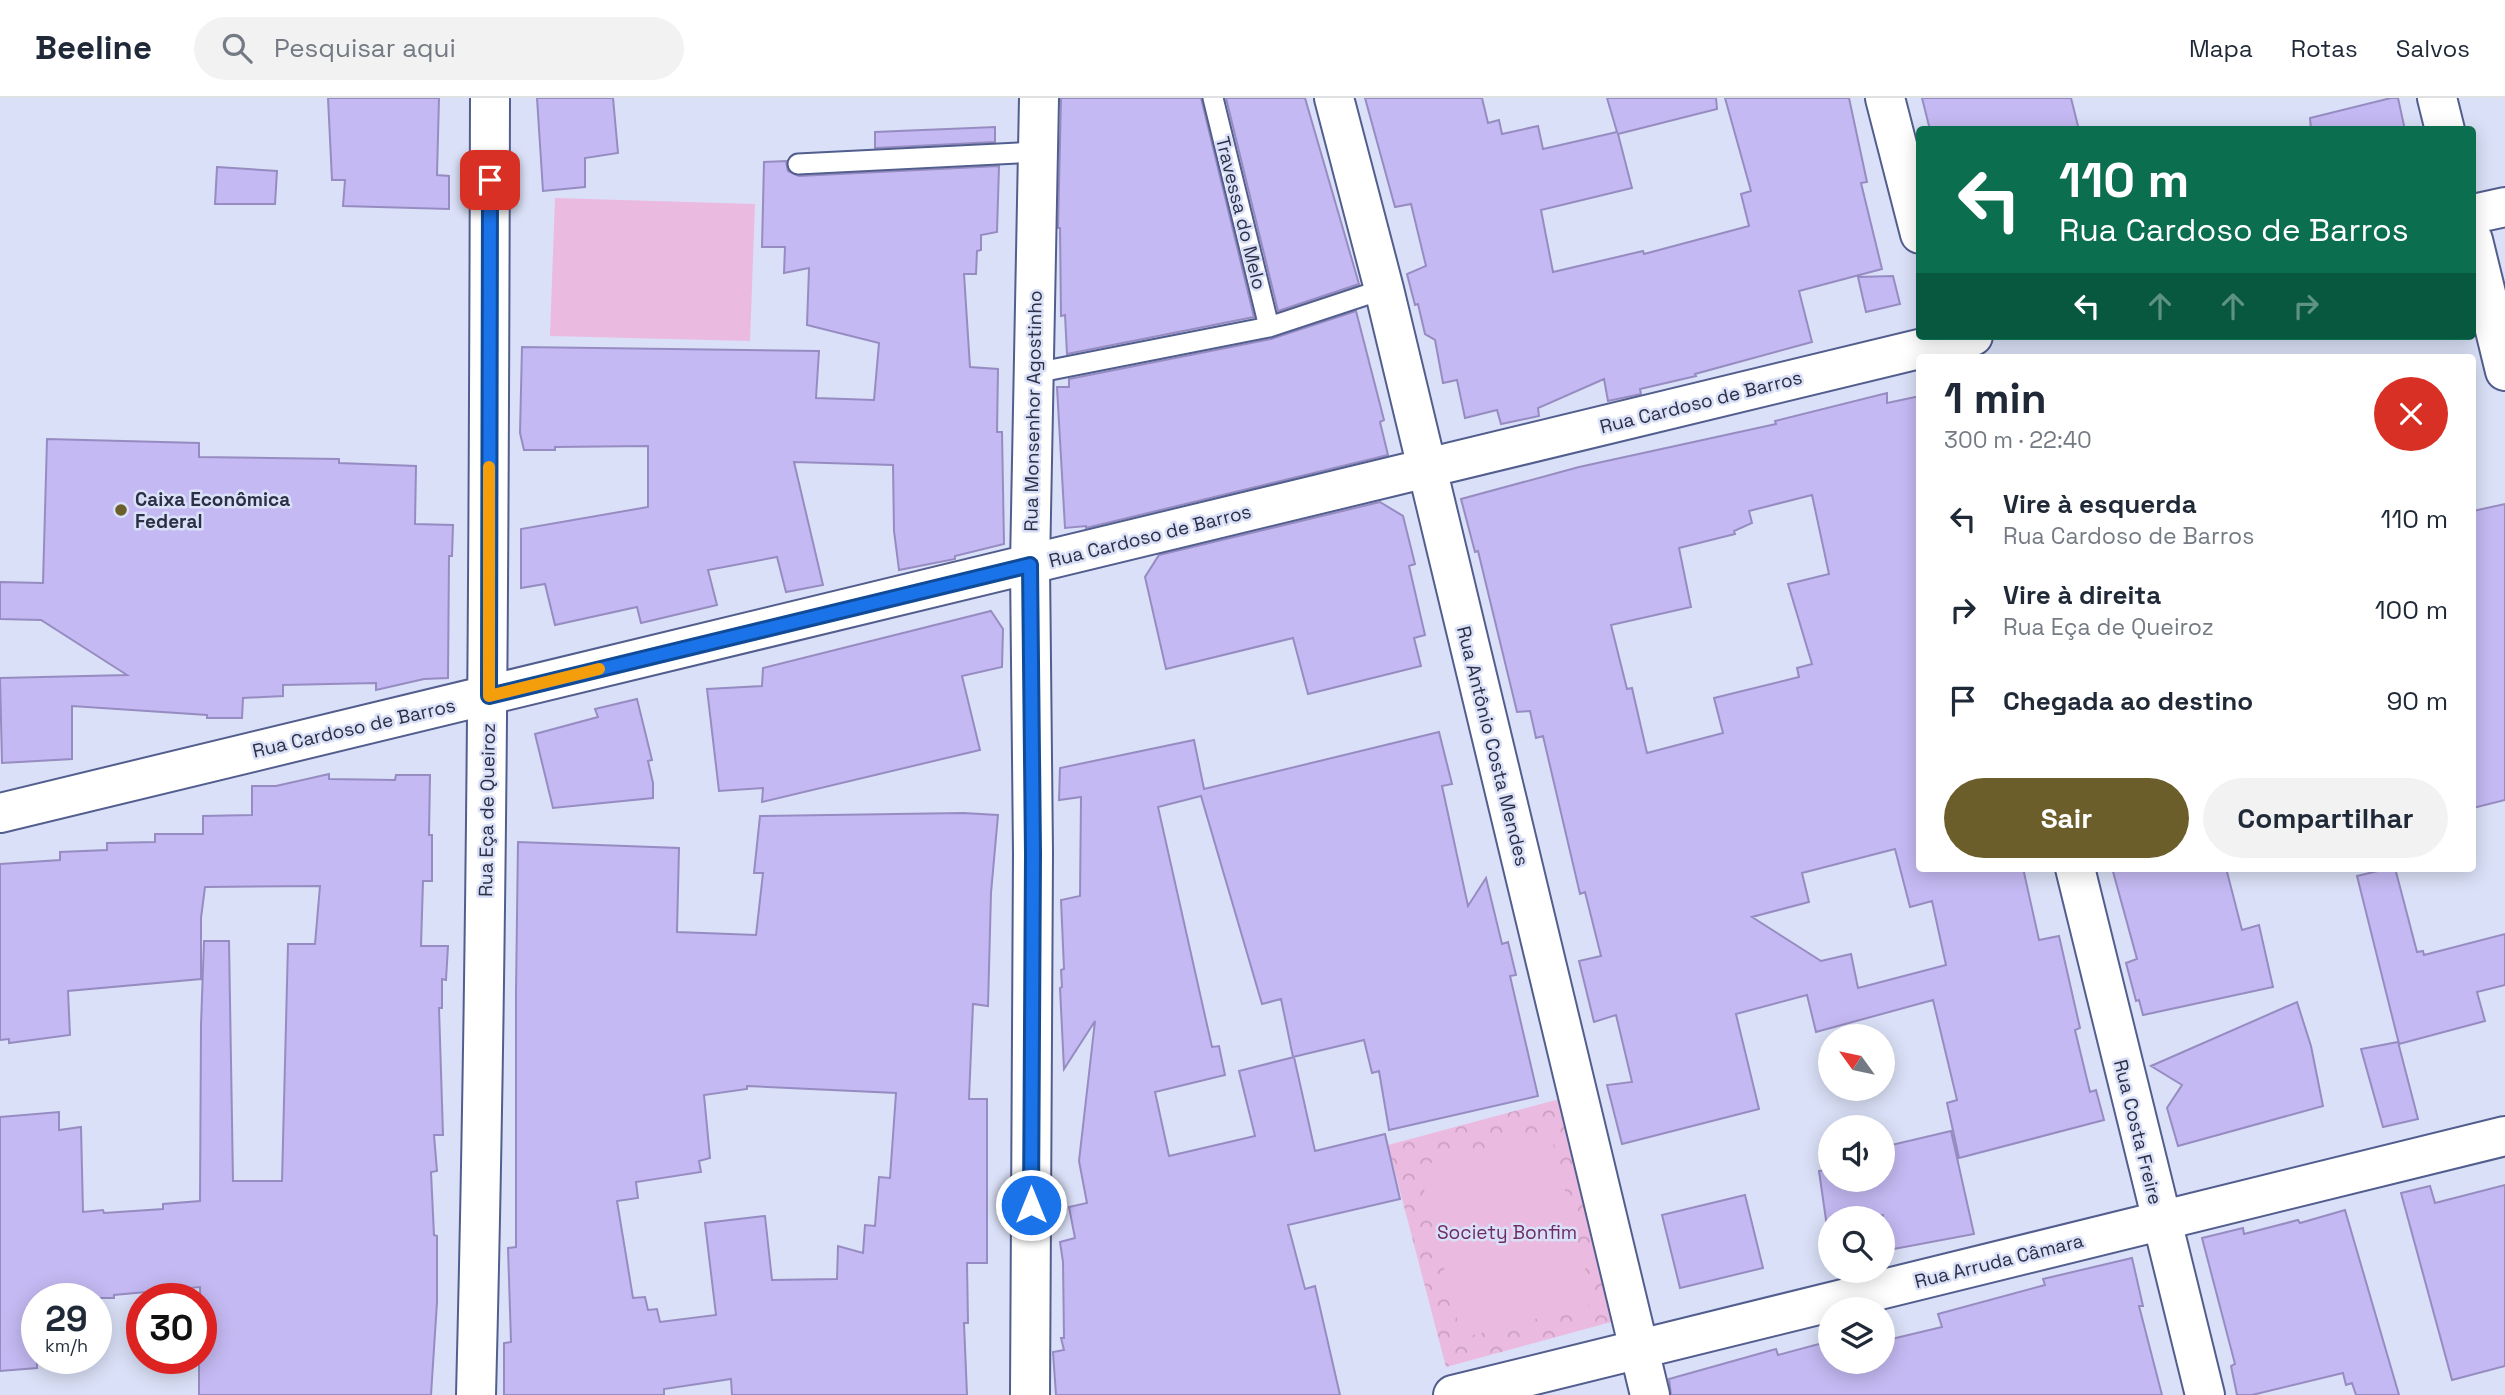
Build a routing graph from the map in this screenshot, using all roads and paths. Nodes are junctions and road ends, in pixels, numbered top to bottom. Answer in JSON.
{"nodes":[{"id":1,"x":490,"y":98,"type":"edge"},
{"id":2,"x":1039,"y":98,"type":"edge"},
{"id":3,"x":1213,"y":98,"type":"edge"},
{"id":4,"x":1334,"y":98,"type":"edge"},
{"id":5,"x":1885,"y":98,"type":"edge"},
{"id":6,"x":2437,"y":98,"type":"edge"},
{"id":7,"x":2444,"y":126,"type":"edge"},
{"id":8,"x":1038,"y":152,"type":"junction"},
{"id":9,"x":798,"y":164,"type":"dead end"},
{"id":10,"x":2505,"y":206,"type":"edge"},
{"id":11,"x":2476,"y":213,"type":"edge"},
{"id":12,"x":1916,"y":218,"type":"edge"},
{"id":13,"x":2476,"y":252,"type":"edge"},
{"id":14,"x":1384,"y":289,"type":"junction"},
{"id":15,"x":1269,"y":327,"type":"junction"},
{"id":16,"x":1954,"y":343,"type":"edge"},
{"id":17,"x":2505,"y":371,"type":"edge"},
{"id":18,"x":1035,"y":373,"type":"junction"},
{"id":19,"x":1426,"y":469,"type":"junction"},
{"id":20,"x":1030,"y":565,"type":"junction"},
{"id":21,"x":489,"y":696,"type":"junction"},
{"id":22,"x":0,"y":813,"type":"edge"},
{"id":23,"x":2076,"y":872,"type":"edge"},
{"id":24,"x":2505,"y":1136,"type":"edge"},
{"id":25,"x":2160,"y":1221,"type":"junction"},
{"id":26,"x":1639,"y":1349,"type":"junction"},
{"id":27,"x":476,"y":1395,"type":"edge"},
{"id":28,"x":1030,"y":1395,"type":"edge"},
{"id":29,"x":1453,"y":1395,"type":"edge"},
{"id":30,"x":1650,"y":1395,"type":"edge"},
{"id":31,"x":2204,"y":1395,"type":"edge"}],
"edges":[{"from":1,"to":21,"type":"street","name":"Rua Eça de Queiroz"},
{"from":2,"to":8,"type":"street","name":"Rua Monsenhor Agostinho"},
{"from":3,"to":15,"type":"lane","name":"Travessa do Melo"},
{"from":4,"to":14,"type":"street","name":"Rua Antônio Costa Mendes"},
{"from":5,"to":12,"type":"street"},
{"from":6,"to":7,"type":"street"},
{"from":8,"to":9,"type":"lane"},
{"from":8,"to":18,"type":"street","name":"Rua Monsenhor Agostinho"},
{"from":10,"to":11,"type":"street"},
{"from":13,"to":17,"type":"street"},
{"from":14,"to":15,"type":"lane"},
{"from":14,"to":19,"type":"street","name":"Rua Antônio Costa Mendes"},
{"from":15,"to":18,"type":"lane"},
{"from":16,"to":19,"type":"street","name":"Rua Cardoso de Barros"},
{"from":18,"to":20,"type":"street","name":"Rua Monsenhor Agostinho"},
{"from":19,"to":20,"type":"street","name":"Rua Cardoso de Barros"},
{"from":19,"to":26,"type":"street","name":"Rua Antônio Costa Mendes"},
{"from":20,"to":21,"type":"street","name":"Rua Cardoso de Barros"},
{"from":20,"to":28,"type":"street","name":"Rua Monsenhor Agostinho"},
{"from":21,"to":22,"type":"street","name":"Rua Cardoso de Barros"},
{"from":21,"to":27,"type":"street","name":"Rua Eça de Queiroz"},
{"from":23,"to":25,"type":"street","name":"Rua Costa Freire"},
{"from":24,"to":25,"type":"street","name":"Rua Arruda Câmara"},
{"from":25,"to":26,"type":"street","name":"Rua Arruda Câmara"},
{"from":25,"to":31,"type":"street","name":"Rua Costa Freire"},
{"from":26,"to":29,"type":"street","name":"Rua Arruda Câmara"},
{"from":26,"to":30,"type":"street","name":"Rua Antônio Costa Mendes"}]}
